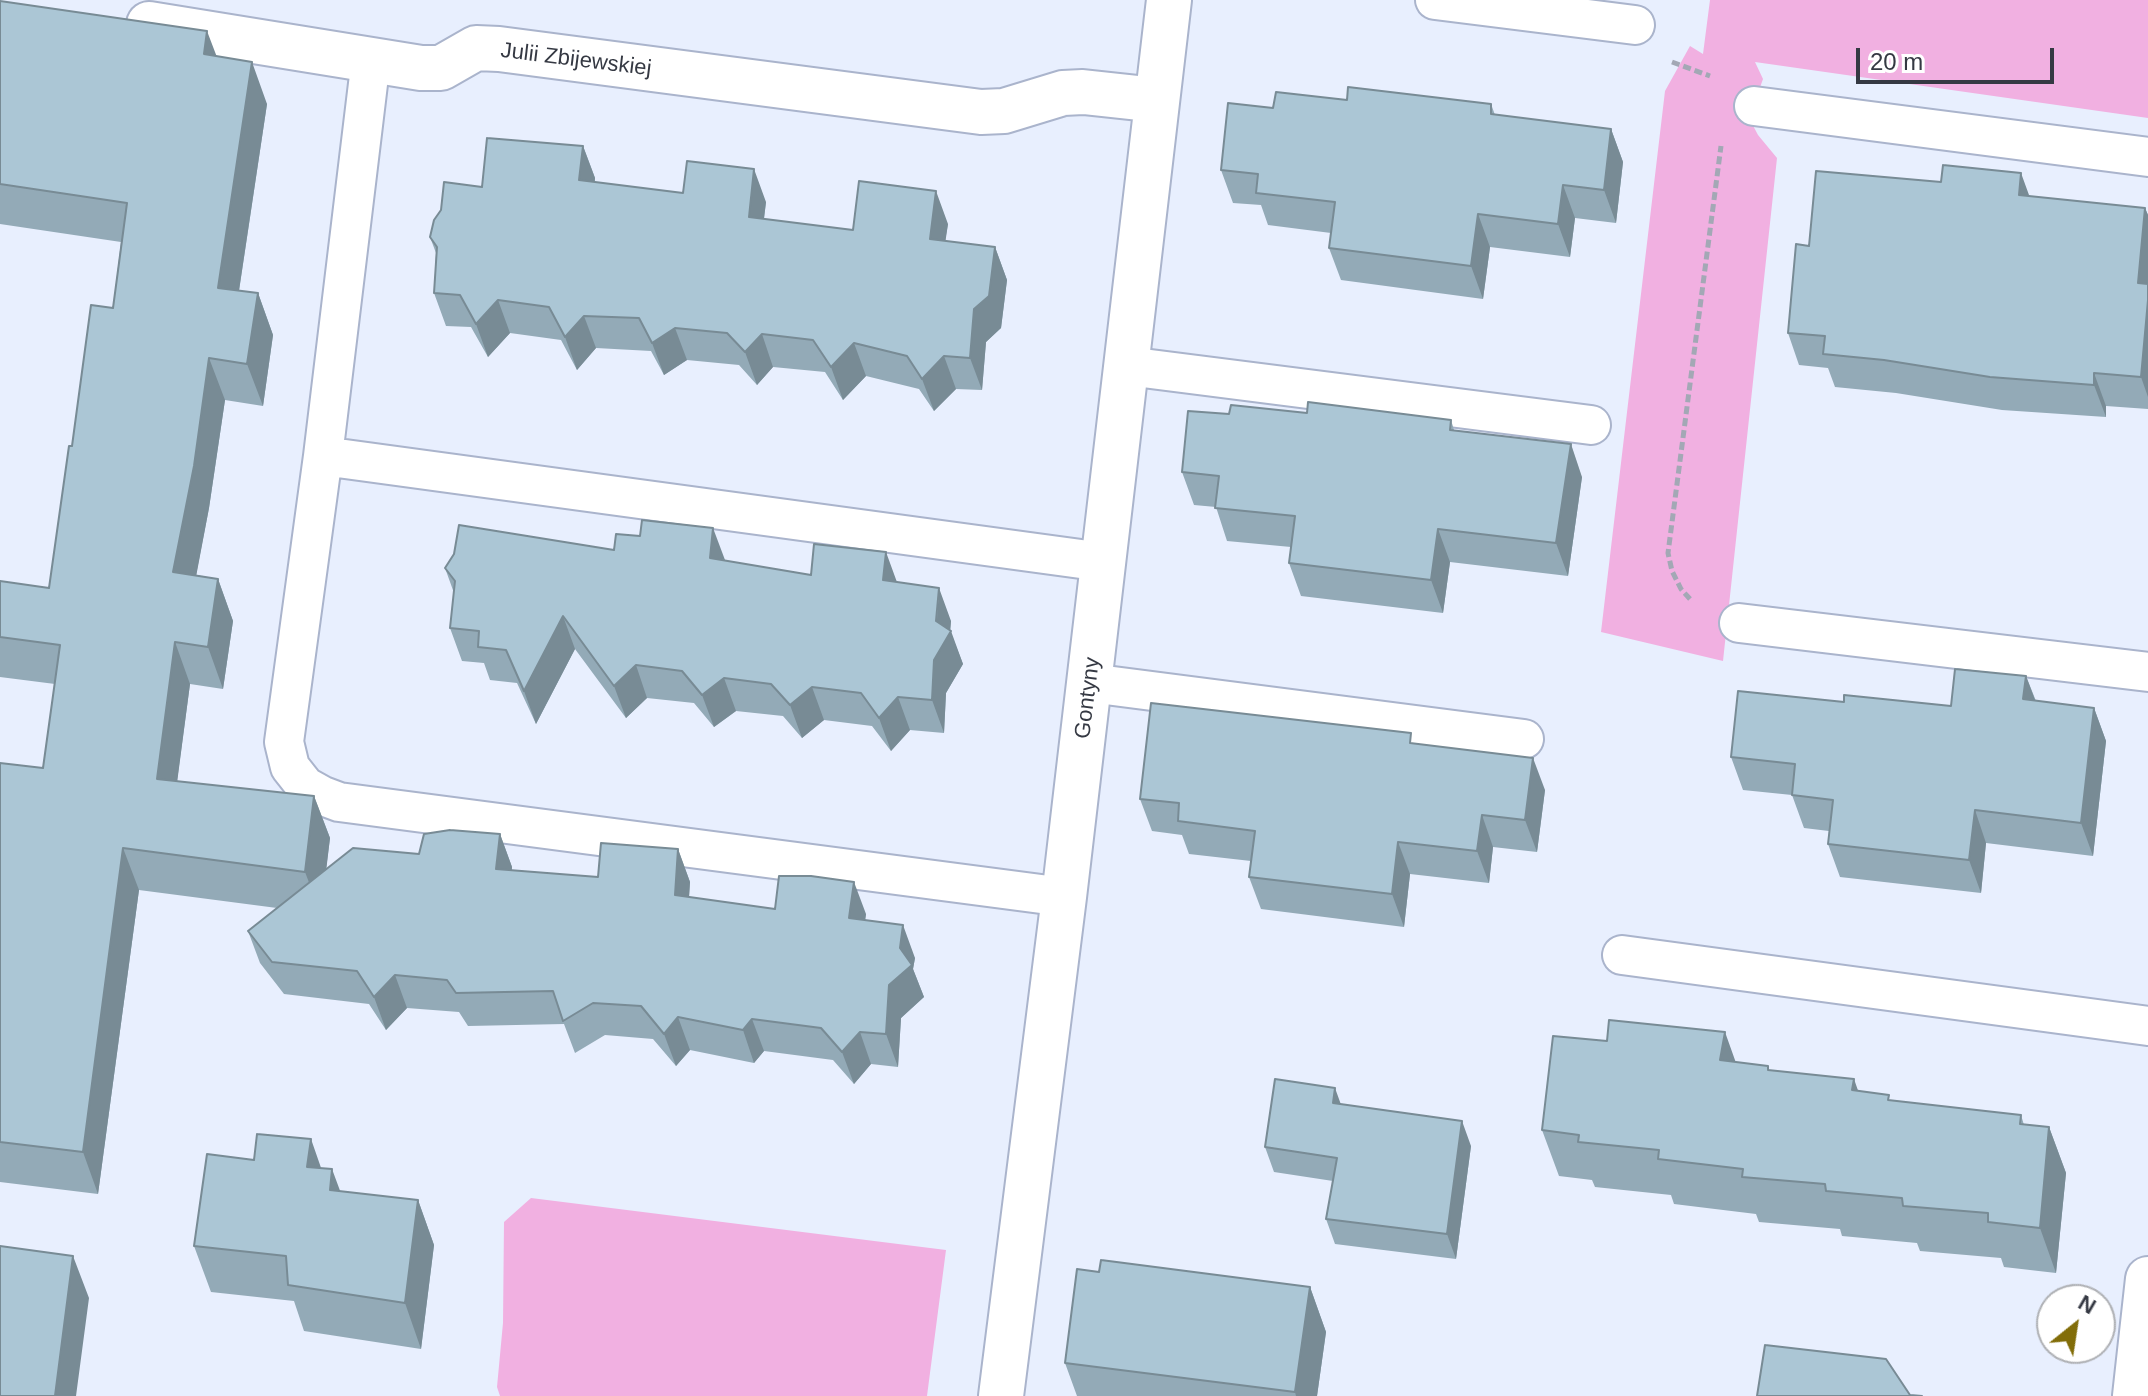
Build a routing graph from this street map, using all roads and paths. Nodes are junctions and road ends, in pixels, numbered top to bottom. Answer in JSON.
{"nodes":[{"id":1,"x":1169,"y":0,"type":"edge"},
{"id":2,"x":1435,"y":0,"type":"edge"},
{"id":3,"x":107,"y":17,"type":"edge"},
{"id":4,"x":1635,"y":25,"type":"joint"},
{"id":5,"x":371,"y":59,"type":"junction"},
{"id":6,"x":1157,"y":100,"type":"junction"},
{"id":7,"x":1754,"y":106,"type":"junction"},
{"id":8,"x":2148,"y":157,"type":"edge"},
{"id":9,"x":1127,"y":366,"type":"junction"},
{"id":10,"x":1591,"y":425,"type":"dead end"},
{"id":11,"x":323,"y":456,"type":"junction"},
{"id":12,"x":1103,"y":562,"type":"junction"},
{"id":13,"x":1739,"y":623,"type":"joint"},
{"id":14,"x":2148,"y":672,"type":"edge"},
{"id":15,"x":1090,"y":683,"type":"junction"},
{"id":16,"x":1524,"y":739,"type":"dead end"},
{"id":17,"x":1064,"y":897,"type":"junction"},
{"id":18,"x":1622,"y":955,"type":"dead end"},
{"id":19,"x":2148,"y":1026,"type":"edge"},
{"id":20,"x":2148,"y":1279,"type":"edge"},
{"id":21,"x":1001,"y":1396,"type":"edge"},
{"id":22,"x":2135,"y":1396,"type":"edge"}],
"edges":[{"from":1,"to":6,"type":"street","name":"Gontyny"},
{"from":2,"to":4,"type":"lane"},
{"from":3,"to":5,"type":"street","name":"Julii Zbijewskiej"},
{"from":4,"to":7,"type":"path"},
{"from":5,"to":6,"type":"street","name":"Julii Zbijewskiej"},
{"from":5,"to":11,"type":"lane"},
{"from":6,"to":9,"type":"street","name":"Gontyny"},
{"from":7,"to":8,"type":"lane"},
{"from":7,"to":13,"type":"path"},
{"from":9,"to":10,"type":"lane"},
{"from":9,"to":12,"type":"street","name":"Gontyny"},
{"from":11,"to":12,"type":"lane"},
{"from":11,"to":17,"type":"lane"},
{"from":12,"to":15,"type":"street","name":"Gontyny"},
{"from":13,"to":14,"type":"lane"},
{"from":15,"to":16,"type":"lane"},
{"from":15,"to":17,"type":"street","name":"Gontyny"},
{"from":17,"to":21,"type":"street","name":"Gontyny"},
{"from":18,"to":19,"type":"lane"},
{"from":20,"to":22,"type":"street"}]}
